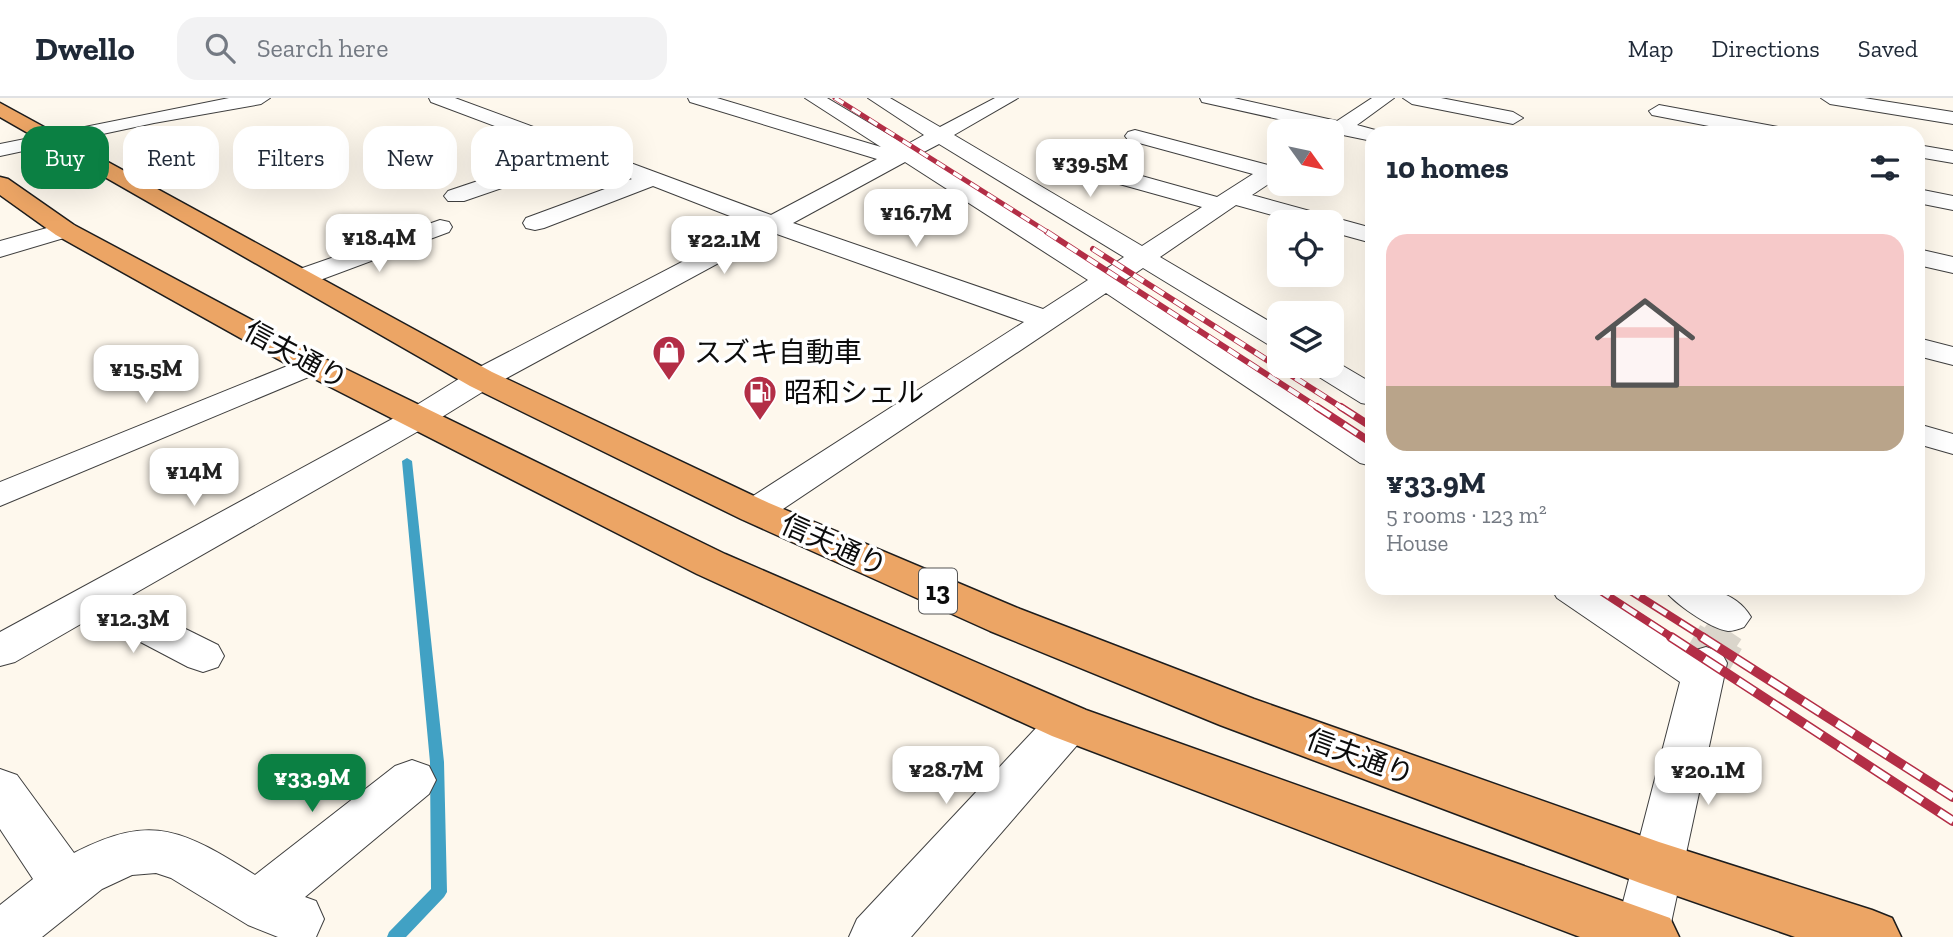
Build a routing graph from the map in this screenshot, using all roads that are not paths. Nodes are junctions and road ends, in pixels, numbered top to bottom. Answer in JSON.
{"nodes":[{"id":1,"x":261,"y":98,"type":"edge"},
{"id":2,"x":438,"y":98,"type":"edge"},
{"id":3,"x":697,"y":98,"type":"edge"},
{"id":4,"x":814,"y":98,"type":"edge"},
{"id":5,"x":877,"y":98,"type":"edge"},
{"id":6,"x":1009,"y":98,"type":"edge"},
{"id":7,"x":1209,"y":98,"type":"edge"},
{"id":8,"x":1385,"y":98,"type":"edge"},
{"id":9,"x":1412,"y":98,"type":"edge"},
{"id":10,"x":1830,"y":98,"type":"edge"},
{"id":11,"x":125,"y":103,"type":"dead end"},
{"id":12,"x":1902,"y":106,"type":"edge"},
{"id":13,"x":0,"y":109,"type":"edge"},
{"id":14,"x":1659,"y":111,"type":"dead end"},
{"id":15,"x":154,"y":117,"type":"junction"},
{"id":16,"x":1513,"y":118,"type":"dead end"},
{"id":17,"x":1953,"y":118,"type":"edge"},
{"id":18,"x":1292,"y":119,"type":"edge"},
{"id":19,"x":1344,"y":125,"type":"edge"},
{"id":20,"x":29,"y":126,"type":"edge"},
{"id":21,"x":512,"y":126,"type":"edge"},
{"id":22,"x":1740,"y":126,"type":"edge"},
{"id":23,"x":1895,"y":126,"type":"edge"},
{"id":24,"x":109,"y":127,"type":"edge"},
{"id":25,"x":1344,"y":131,"type":"edge"},
{"id":26,"x":1365,"y":134,"type":"edge"},
{"id":27,"x":943,"y":135,"type":"junction"},
{"id":28,"x":1135,"y":136,"type":"dead end"},
{"id":29,"x":21,"y":146,"type":"edge"},
{"id":30,"x":0,"y":150,"type":"edge"},
{"id":31,"x":1925,"y":151,"type":"edge"},
{"id":32,"x":903,"y":156,"type":"junction"},
{"id":33,"x":1953,"y":157,"type":"edge"},
{"id":34,"x":1267,"y":167,"type":"edge"},
{"id":35,"x":109,"y":170,"type":"edge"},
{"id":36,"x":1094,"y":170,"type":"dead end"},
{"id":37,"x":633,"y":172,"type":"edge"},
{"id":38,"x":1267,"y":174,"type":"edge"},
{"id":39,"x":652,"y":179,"type":"junction"},
{"id":40,"x":0,"y":184,"type":"edge"},
{"id":41,"x":477,"y":189,"type":"edge"},
{"id":42,"x":456,"y":196,"type":"dead end"},
{"id":43,"x":1925,"y":198,"type":"edge"},
{"id":44,"x":1226,"y":201,"type":"junction"},
{"id":45,"x":1953,"y":204,"type":"edge"},
{"id":46,"x":1268,"y":210,"type":"edge"},
{"id":47,"x":535,"y":223,"type":"dead end"},
{"id":48,"x":773,"y":224,"type":"junction"},
{"id":49,"x":440,"y":227,"type":"dead end"},
{"id":50,"x":1344,"y":228,"type":"edge"},
{"id":51,"x":65,"y":230,"type":"junction"},
{"id":52,"x":1365,"y":234,"type":"edge"},
{"id":53,"x":0,"y":249,"type":"edge"},
{"id":54,"x":1140,"y":256,"type":"junction"},
{"id":55,"x":1925,"y":259,"type":"edge"},
{"id":56,"x":1953,"y":265,"type":"edge"},
{"id":57,"x":303,"y":277,"type":"junction"},
{"id":58,"x":1105,"y":279,"type":"junction"},
{"id":59,"x":1043,"y":319,"type":"junction"},
{"id":60,"x":1267,"y":332,"type":"edge"},
{"id":61,"x":1925,"y":349,"type":"edge"},
{"id":62,"x":1953,"y":356,"type":"edge"},
{"id":63,"x":312,"y":365,"type":"junction"},
{"id":64,"x":1342,"y":378,"type":"edge"},
{"id":65,"x":481,"y":379,"type":"junction"},
{"id":66,"x":1365,"y":392,"type":"edge"},
{"id":67,"x":418,"y":418,"type":"junction"},
{"id":68,"x":1925,"y":436,"type":"edge"},
{"id":69,"x":1953,"y":444,"type":"edge"},
{"id":70,"x":1365,"y":451,"type":"edge"},
{"id":71,"x":0,"y":495,"type":"edge"},
{"id":72,"x":755,"y":511,"type":"junction"},
{"id":73,"x":1593,"y":595,"type":"edge"},
{"id":74,"x":1689,"y":595,"type":"edge"},
{"id":75,"x":91,"y":599,"type":"junction"},
{"id":76,"x":1721,"y":635,"type":"edge"},
{"id":77,"x":0,"y":651,"type":"edge"},
{"id":78,"x":203,"y":656,"type":"dead end"},
{"id":79,"x":1069,"y":723,"type":"junction"},
{"id":80,"x":412,"y":780,"type":"dead end"},
{"id":81,"x":0,"y":789,"type":"edge"},
{"id":82,"x":1659,"y":866,"type":"junction"},
{"id":83,"x":65,"y":883,"type":"junction"},
{"id":84,"x":1644,"y":936,"type":"edge"},
{"id":85,"x":3,"y":937,"type":"edge"},
{"id":86,"x":876,"y":937,"type":"edge"},
{"id":87,"x":1872,"y":937,"type":"edge"}],
"edges":[{"from":1,"to":15,"type":"street"},
{"from":2,"to":21,"type":"street"},
{"from":3,"to":32,"type":"street"},
{"from":4,"to":32,"type":"street"},
{"from":5,"to":27,"type":"street"},
{"from":6,"to":27,"type":"street"},
{"from":7,"to":18,"type":"street"},
{"from":8,"to":19,"type":"street"},
{"from":9,"to":16,"type":"street"},
{"from":10,"to":12,"type":"street"},
{"from":11,"to":15,"type":"street"},
{"from":12,"to":17,"type":"street"},
{"from":12,"to":23,"type":"street"},
{"from":13,"to":20,"type":"highway","name":"信夫通り","number":"13"},
{"from":14,"to":22,"type":"street"},
{"from":15,"to":24,"type":"street"},
{"from":25,"to":26,"type":"street"},
{"from":27,"to":32,"type":"street"},
{"from":27,"to":54,"type":"street"},
{"from":28,"to":34,"type":"street"},
{"from":29,"to":30,"type":"street"},
{"from":31,"to":33,"type":"street"},
{"from":32,"to":48,"type":"street"},
{"from":32,"to":58,"type":"street"},
{"from":35,"to":57,"type":"highway","name":"信夫通り","number":"13"},
{"from":36,"to":44,"type":"street"},
{"from":37,"to":39,"type":"street"},
{"from":38,"to":44,"type":"street"},
{"from":39,"to":47,"type":"street"},
{"from":39,"to":48,"type":"street"},
{"from":40,"to":51,"type":"highway","name":"信夫通り","number":"13"},
{"from":41,"to":42,"type":"street"},
{"from":43,"to":45,"type":"street"},
{"from":44,"to":46,"type":"street"},
{"from":44,"to":54,"type":"street"},
{"from":48,"to":59,"type":"street"},
{"from":48,"to":65,"type":"street"},
{"from":49,"to":57,"type":"street"},
{"from":50,"to":52,"type":"street"},
{"from":51,"to":53,"type":"street"},
{"from":51,"to":63,"type":"highway","name":"信夫通り","number":"13"},
{"from":54,"to":58,"type":"street"},
{"from":54,"to":60,"type":"street"},
{"from":55,"to":56,"type":"street"},
{"from":57,"to":65,"type":"highway","name":"信夫通り","number":"13"},
{"from":58,"to":59,"type":"street"},
{"from":58,"to":70,"type":"street"},
{"from":59,"to":72,"type":"street"},
{"from":61,"to":62,"type":"street"},
{"from":63,"to":67,"type":"highway","name":"信夫通り","number":"13"},
{"from":63,"to":71,"type":"street"},
{"from":64,"to":66,"type":"street"},
{"from":65,"to":67,"type":"street"},
{"from":65,"to":72,"type":"highway","name":"信夫通り","number":"13"},
{"from":67,"to":75,"type":"street"},
{"from":67,"to":79,"type":"highway","name":"信夫通り","number":"13"},
{"from":68,"to":69,"type":"street"},
{"from":72,"to":82,"type":"highway","name":"信夫通り","number":"13"},
{"from":73,"to":76,"type":"street"},
{"from":74,"to":76,"type":"street"},
{"from":75,"to":77,"type":"street"},
{"from":75,"to":78,"type":"street"},
{"from":76,"to":82,"type":"street"},
{"from":79,"to":84,"type":"highway","name":"信夫通り","number":"13"},
{"from":79,"to":86,"type":"street"},
{"from":80,"to":83,"type":"street"},
{"from":81,"to":83,"type":"street"},
{"from":82,"to":84,"type":"street"},
{"from":82,"to":87,"type":"highway","name":"信夫通り","number":"13"},
{"from":83,"to":85,"type":"street"}]}
